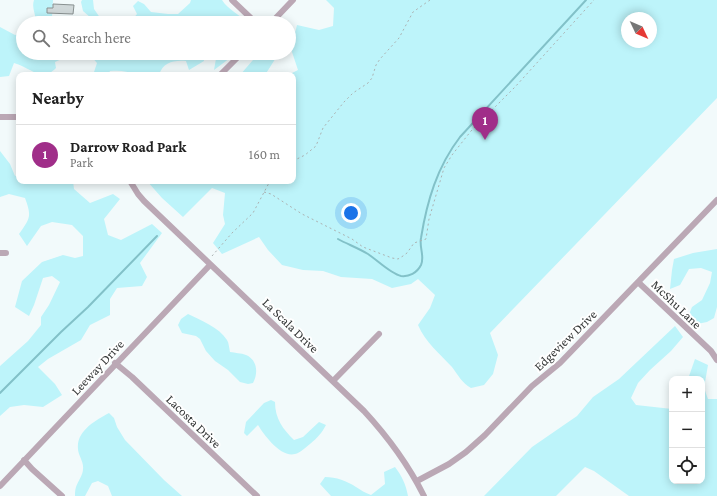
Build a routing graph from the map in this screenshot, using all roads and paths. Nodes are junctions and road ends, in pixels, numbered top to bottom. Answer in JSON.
{"nodes":[{"id":1,"x":232,"y":0,"type":"edge"},
{"id":2,"x":293,"y":0,"type":"edge"},
{"id":3,"x":430,"y":0,"type":"edge"},
{"id":4,"x":594,"y":0,"type":"edge"},
{"id":5,"x":249,"y":16,"type":"edge"},
{"id":6,"x":278,"y":16,"type":"edge"},
{"id":7,"x":235,"y":60,"type":"edge"},
{"id":8,"x":223,"y":72,"type":"edge"},
{"id":9,"x":0,"y":117,"type":"edge"},
{"id":10,"x":16,"y":117,"type":"edge"},
{"id":11,"x":296,"y":160,"type":"edge"},
{"id":12,"x":132,"y":184,"type":"edge"},
{"id":13,"x":268,"y":184,"type":"edge"},
{"id":14,"x":264,"y":192,"type":"junction"},
{"id":15,"x":717,"y":200,"type":"edge"},
{"id":16,"x":209,"y":263,"type":"junction"},
{"id":17,"x":638,"y":282,"type":"junction"},
{"id":18,"x":379,"y":334,"type":"dead end"},
{"id":19,"x":717,"y":360,"type":"edge"},
{"id":20,"x":115,"y":363,"type":"junction"},
{"id":21,"x":333,"y":381,"type":"junction"},
{"id":22,"x":24,"y":460,"type":"junction"},
{"id":23,"x":417,"y":481,"type":"junction"},
{"id":24,"x":0,"y":486,"type":"edge"},
{"id":25,"x":62,"y":496,"type":"edge"},
{"id":26,"x":257,"y":496,"type":"edge"},
{"id":27,"x":424,"y":496,"type":"edge"}],
"edges":[{"from":1,"to":5,"type":"street"},
{"from":2,"to":6,"type":"street"},
{"from":3,"to":11,"type":"path"},
{"from":4,"to":14,"type":"path"},
{"from":7,"to":8,"type":"street"},
{"from":9,"to":10,"type":"street"},
{"from":12,"to":16,"type":"street","name":"La Scala Drive"},
{"from":13,"to":14,"type":"path"},
{"from":14,"to":16,"type":"path"},
{"from":15,"to":17,"type":"street","name":"Edgeview Drive"},
{"from":16,"to":20,"type":"street","name":"Leeway Drive"},
{"from":16,"to":21,"type":"street","name":"La Scala Drive"},
{"from":17,"to":19,"type":"street","name":"McShu Lane"},
{"from":17,"to":23,"type":"street","name":"Edgeview Drive"},
{"from":18,"to":21,"type":"street"},
{"from":20,"to":22,"type":"street","name":"Leeway Drive"},
{"from":20,"to":26,"type":"street","name":"Lacosta Drive"},
{"from":21,"to":23,"type":"street","name":"La Scala Drive"},
{"from":22,"to":24,"type":"street","name":"Leeway Drive"},
{"from":22,"to":25,"type":"street"},
{"from":23,"to":27,"type":"street","name":"La Scala Drive"}]}
